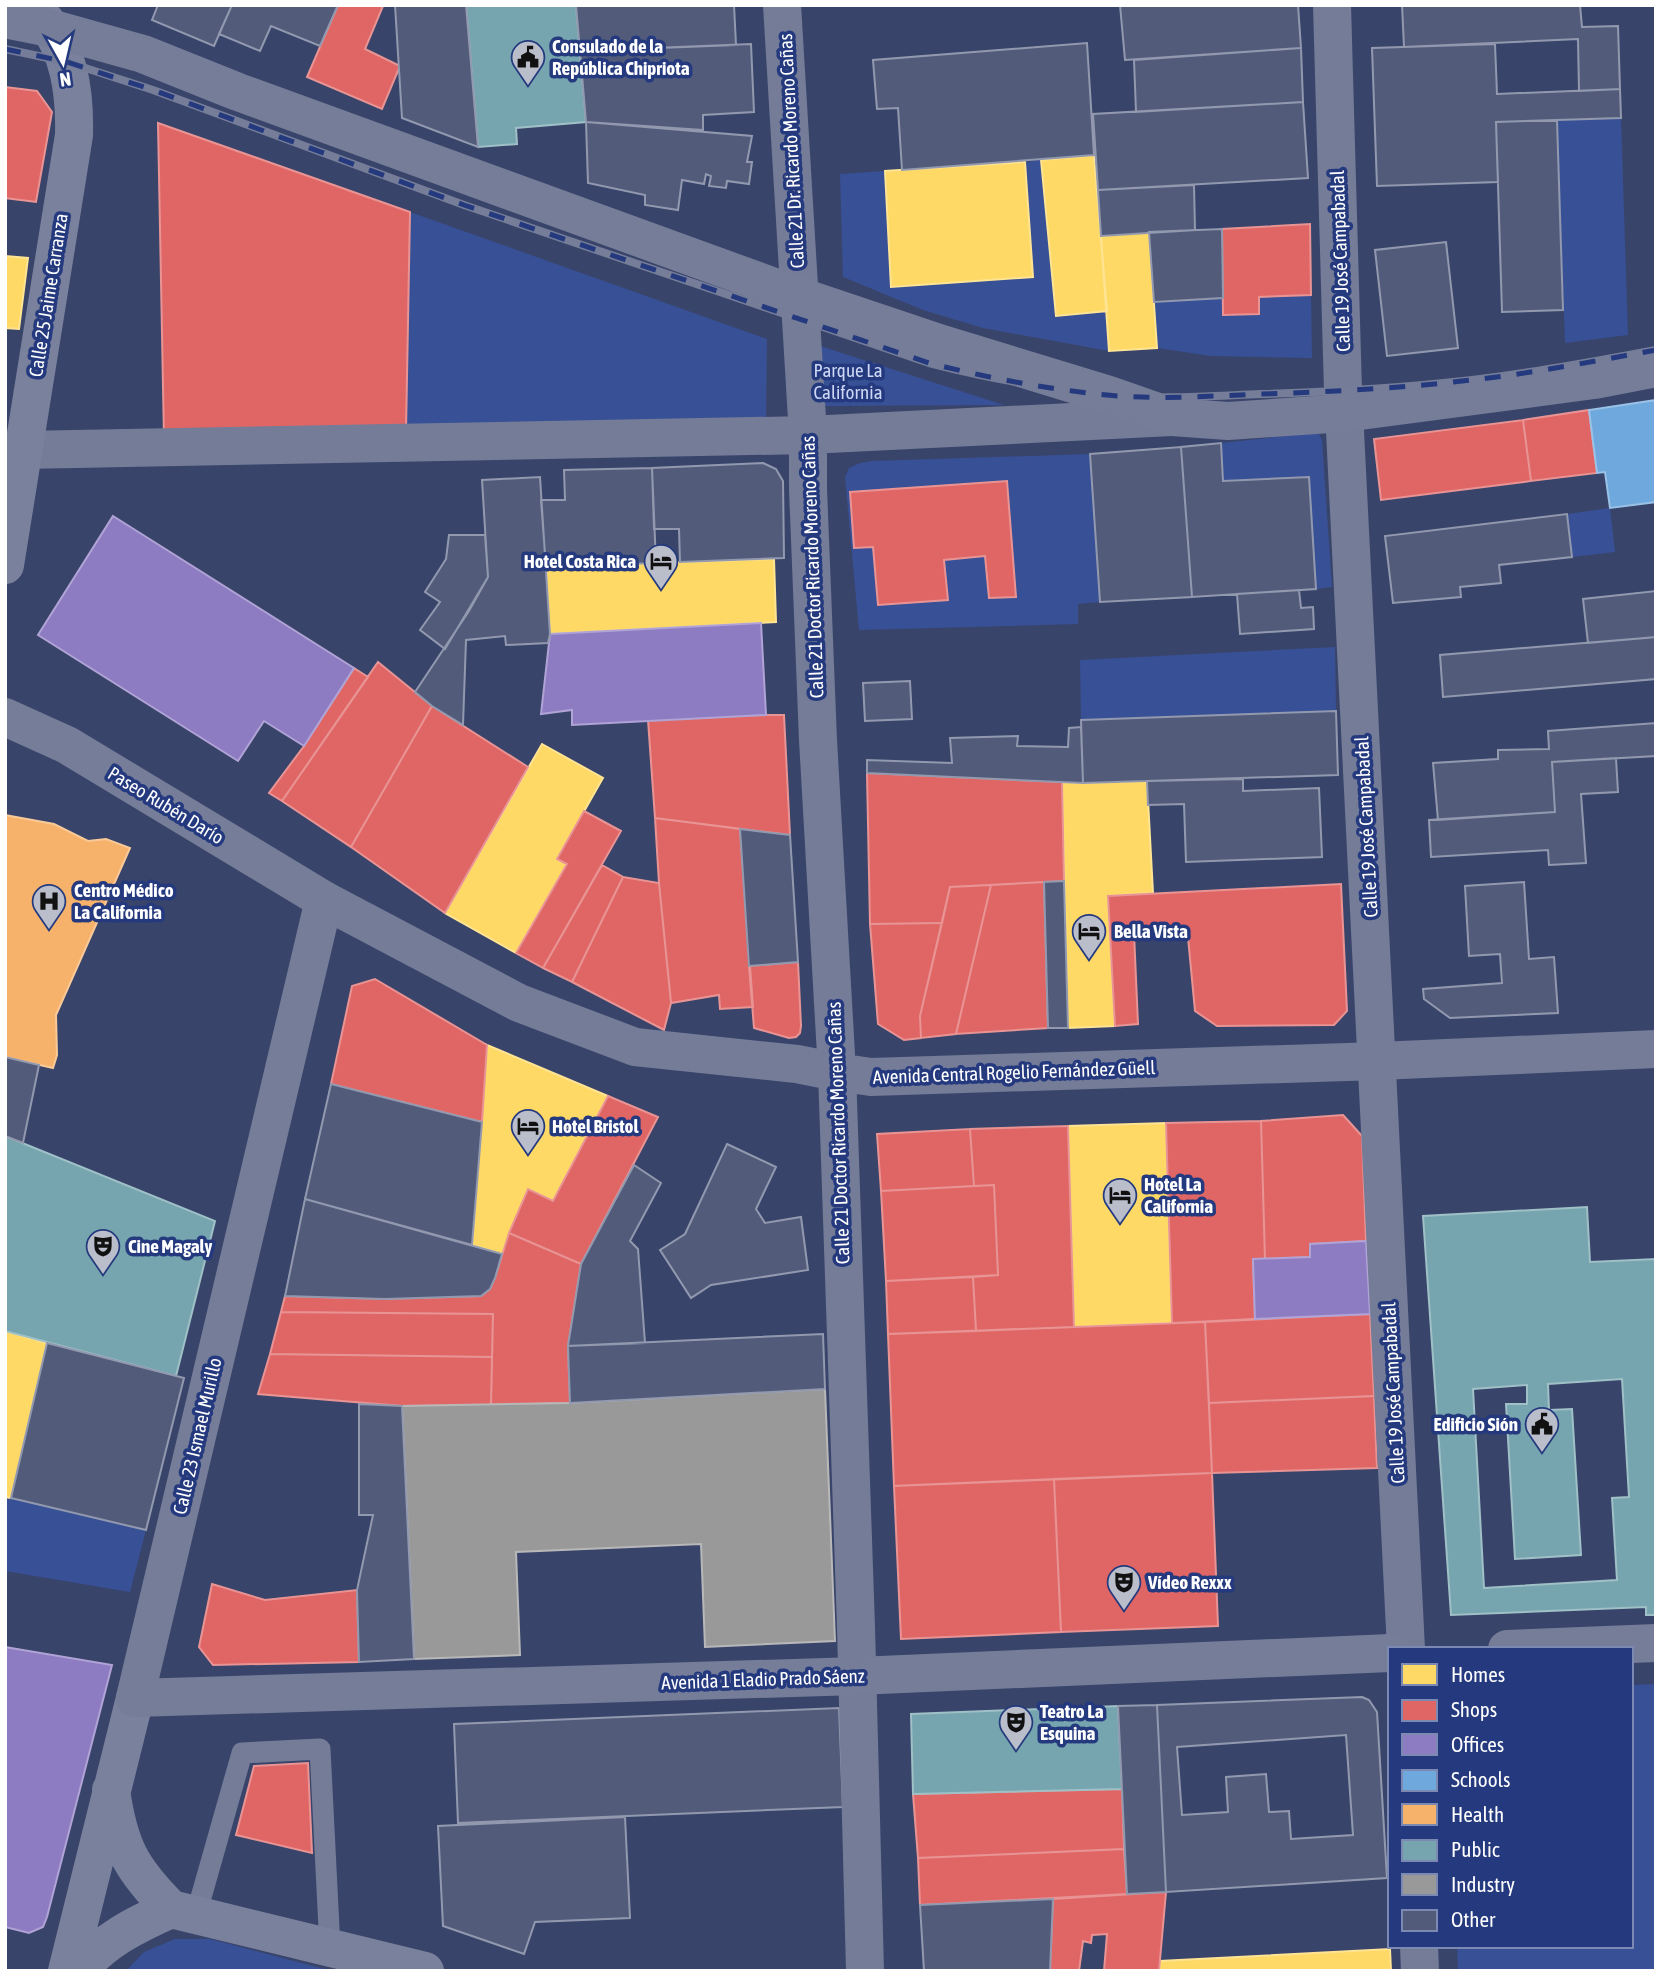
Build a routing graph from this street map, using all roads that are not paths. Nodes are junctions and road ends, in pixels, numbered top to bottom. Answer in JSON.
{"nodes":[{"id":1,"x":782,"y":5,"type":"edge"},
{"id":2,"x":1332,"y":5,"type":"edge"},
{"id":3,"x":41,"y":16,"type":"edge"},
{"id":4,"x":5,"y":19,"type":"edge"},
{"id":5,"x":799,"y":296,"type":"junction"},
{"id":6,"x":1656,"y":368,"type":"edge"},
{"id":7,"x":1345,"y":413,"type":"junction"},
{"id":8,"x":1172,"y":417,"type":"junction"},
{"id":9,"x":808,"y":435,"type":"junction"},
{"id":10,"x":23,"y":450,"type":"junction"},
{"id":11,"x":5,"y":565,"type":"edge"},
{"id":12,"x":5,"y":717,"type":"edge"},
{"id":13,"x":324,"y":900,"type":"junction"},
{"id":14,"x":1656,"y":1049,"type":"edge"},
{"id":15,"x":1378,"y":1061,"type":"junction"},
{"id":16,"x":836,"y":1072,"type":"junction"},
{"id":17,"x":1656,"y":1643,"type":"edge"},
{"id":18,"x":1406,"y":1647,"type":"edge"},
{"id":19,"x":1557,"y":1647,"type":"edge"},
{"id":20,"x":1388,"y":1653,"type":"edge"},
{"id":21,"x":857,"y":1676,"type":"junction"},
{"id":22,"x":135,"y":1698,"type":"junction"},
{"id":23,"x":111,"y":1790,"type":"junction"},
{"id":24,"x":183,"y":1912,"type":"junction"},
{"id":25,"x":330,"y":1948,"type":"junction"},
{"id":26,"x":1419,"y":1948,"type":"edge"},
{"id":27,"x":67,"y":1971,"type":"edge"},
{"id":28,"x":79,"y":1971,"type":"edge"},
{"id":29,"x":425,"y":1971,"type":"edge"},
{"id":30,"x":865,"y":1971,"type":"edge"},
{"id":31,"x":1420,"y":1971,"type":"edge"}],
"edges":[{"from":1,"to":5,"type":"street","name":"Calle 21 Dr. Ricardo Moreno Cañas"},
{"from":2,"to":7,"type":"street","name":"Calle 19 José Campabadal"},
{"from":3,"to":4,"type":"highway"},
{"from":3,"to":5,"type":"highway"},
{"from":3,"to":10,"type":"main road","name":"Calle 25 Jaime Carranza"},
{"from":5,"to":8,"type":"highway"},
{"from":5,"to":9,"type":"street","name":"Calle 21 Doctor Ricardo Moreno Cañas"},
{"from":6,"to":7,"type":"highway"},
{"from":7,"to":8,"type":"highway"},
{"from":7,"to":15,"type":"street","name":"Calle 19 José Campabadal"},
{"from":8,"to":9,"type":"street"},
{"from":9,"to":10,"type":"street"},
{"from":9,"to":16,"type":"street","name":"Calle 21 Doctor Ricardo Moreno Cañas"},
{"from":10,"to":11,"type":"main road","name":"Calle 25 Jaime Carranza"},
{"from":12,"to":13,"type":"highway","name":"Paseo Rubén Darío"},
{"from":13,"to":16,"type":"street","name":"Avenida Central Rogelio Fernández Güell"},
{"from":13,"to":22,"type":"highway","name":"Calle 23 Ismael Murillo"},
{"from":14,"to":15,"type":"street","name":"Avenida Central Rogelio Fernández Güell"},
{"from":15,"to":16,"type":"street","name":"Avenida Central Rogelio Fernández Güell"},
{"from":15,"to":18,"type":"street","name":"Calle 19 José Campabadal"},
{"from":16,"to":21,"type":"street","name":"Calle 21 Doctor Ricardo Moreno Cañas"},
{"from":17,"to":19,"type":"highway"},
{"from":20,"to":21,"type":"highway","name":"Avenida 1 Eladio Prado Sáenz"},
{"from":21,"to":22,"type":"highway","name":"Avenida 1 Eladio Prado Sáenz"},
{"from":21,"to":30,"type":"street","name":"Calle 21 Doctor Ricardo Moreno Cañas"},
{"from":22,"to":23,"type":"main road","name":"Calle 23 Ismael Murillo"},
{"from":23,"to":24,"type":"main road"},
{"from":23,"to":27,"type":"main road","name":"Calle 23 Ismael Murillo"},
{"from":24,"to":25,"type":"main road"},
{"from":24,"to":25,"type":"lane"},
{"from":24,"to":28,"type":"main road"},
{"from":25,"to":29,"type":"main road"},
{"from":26,"to":31,"type":"street"}]}
